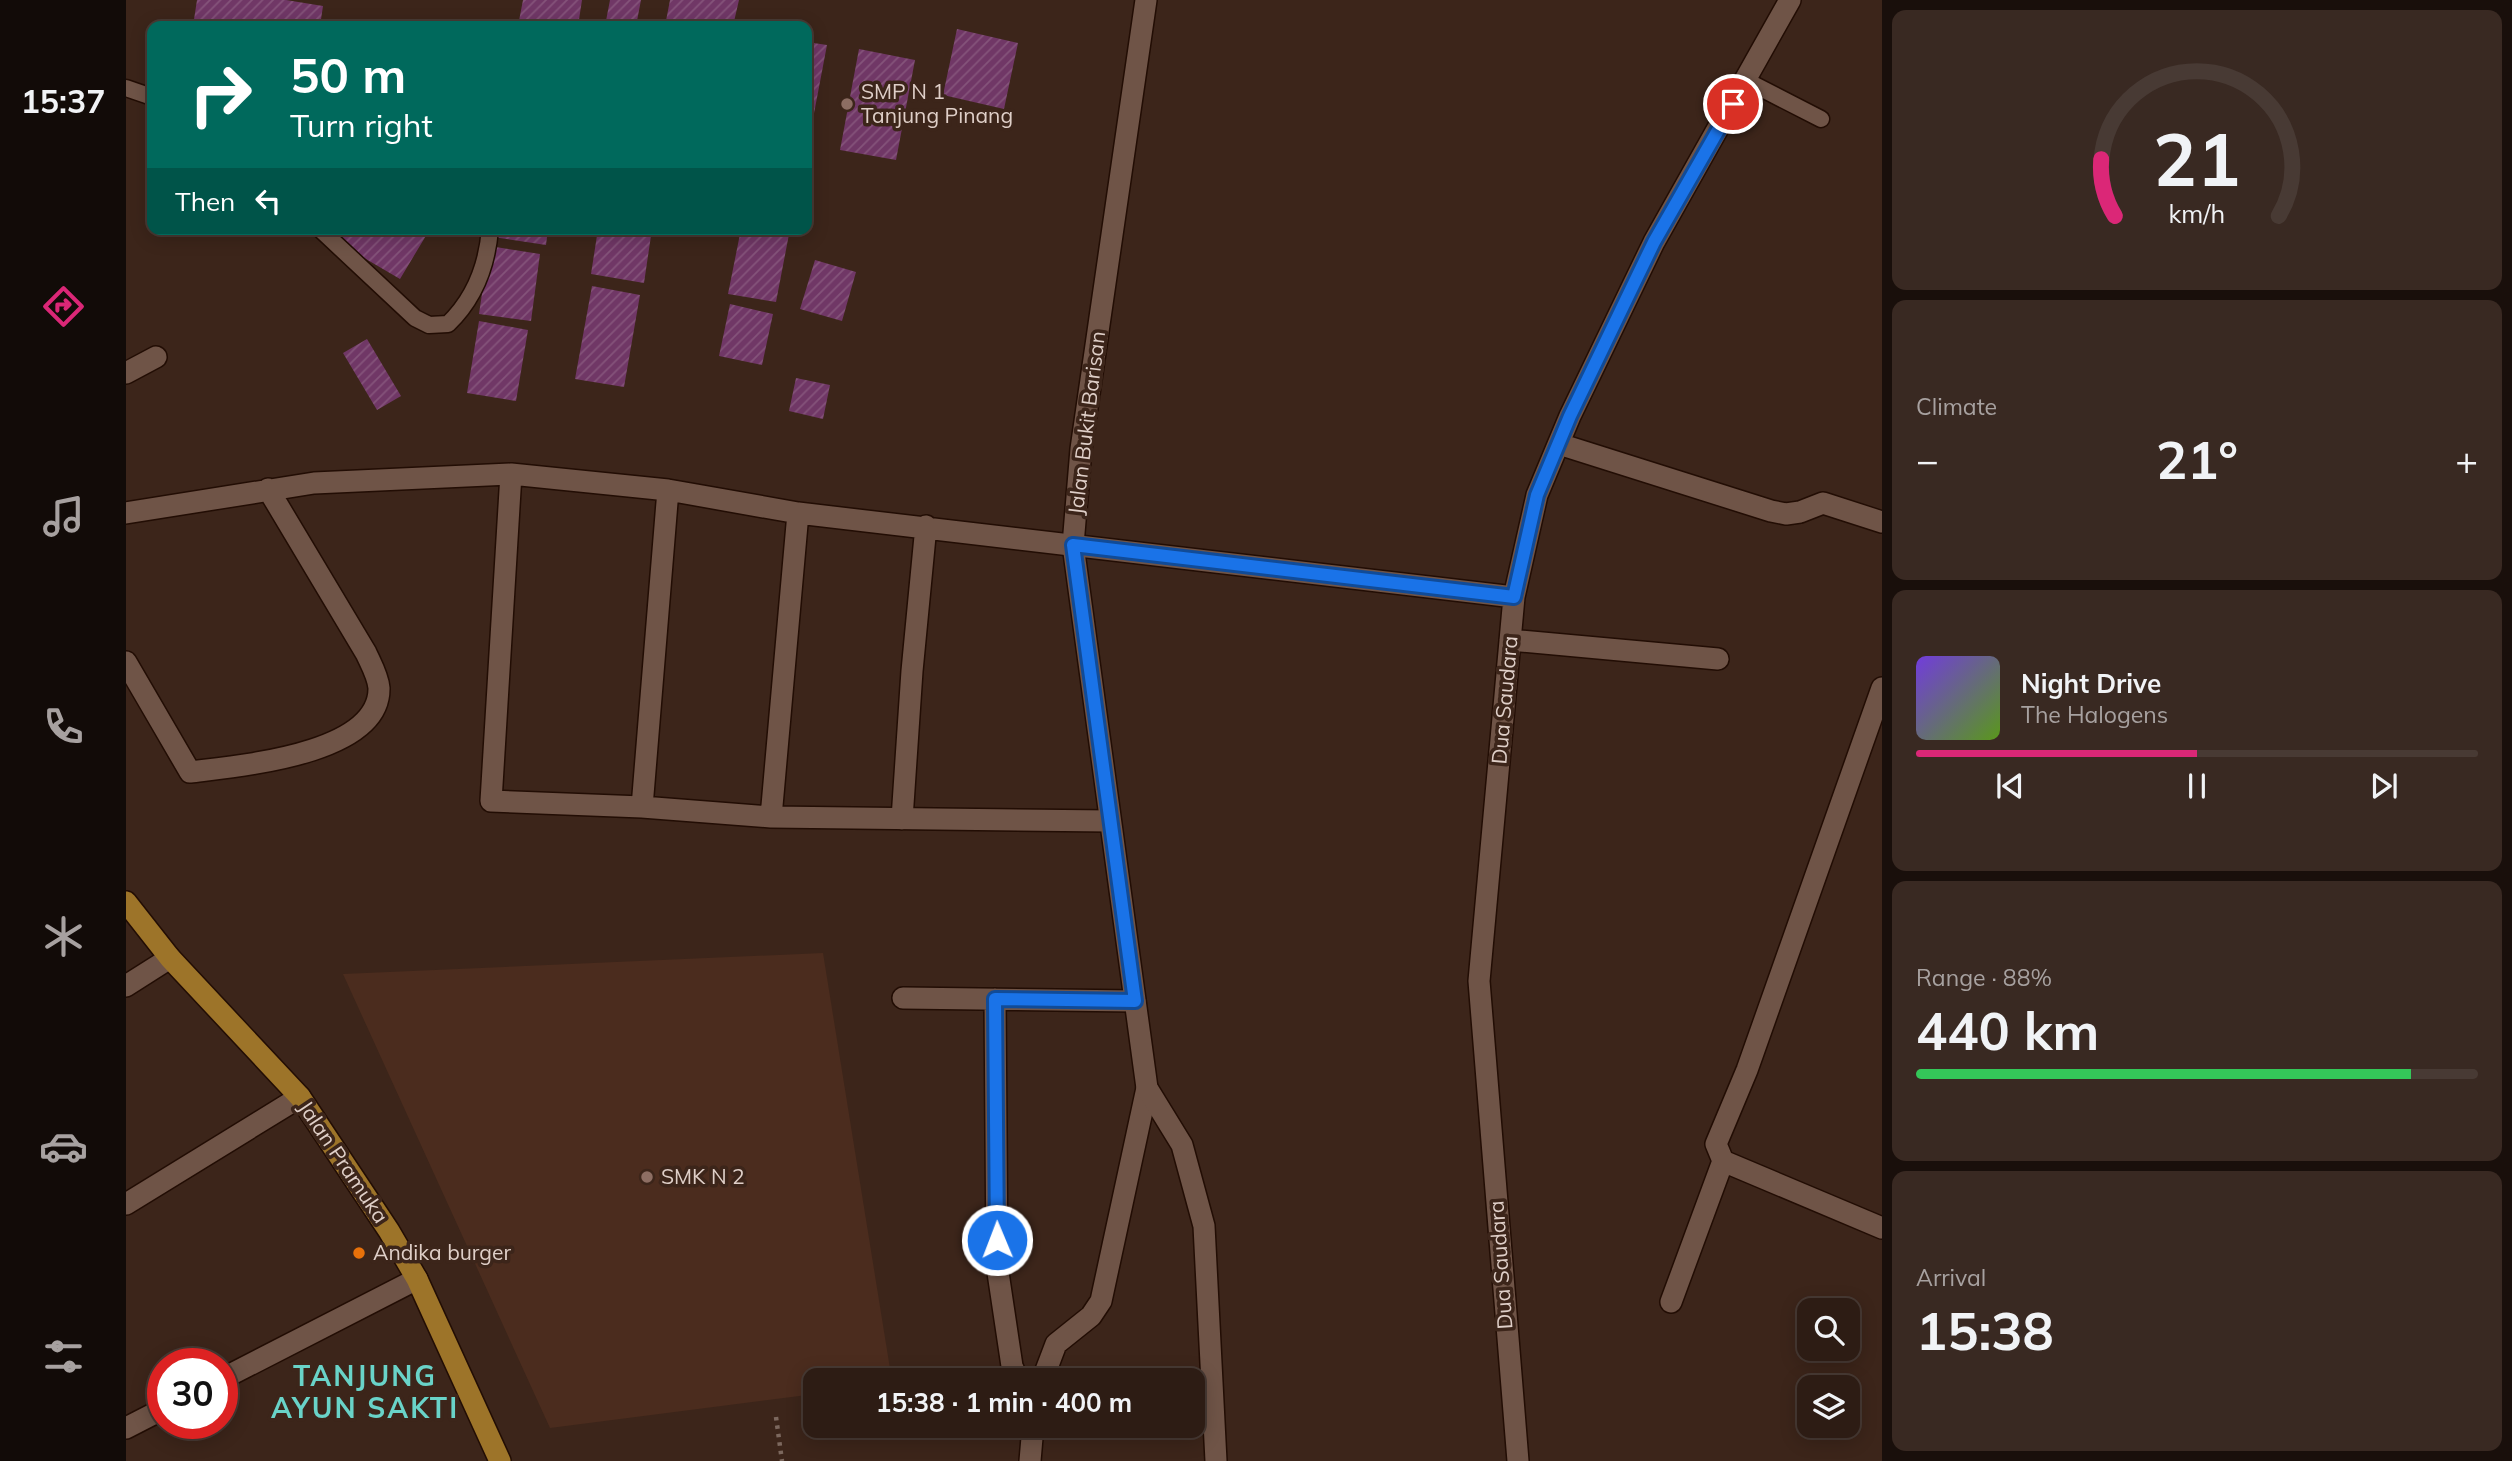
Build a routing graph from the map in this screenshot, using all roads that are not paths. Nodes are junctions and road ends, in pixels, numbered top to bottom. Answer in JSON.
{"nodes":[{"id":1,"x":1146,"y":0,"type":"edge"},
{"id":2,"x":1790,"y":0,"type":"edge"},
{"id":3,"x":1747,"y":81,"type":"junction"},
{"id":4,"x":126,"y":88,"type":"edge"},
{"id":5,"x":147,"y":95,"type":"edge"},
{"id":6,"x":1821,"y":119,"type":"dead end"},
{"id":7,"x":326,"y":235,"type":"edge"},
{"id":8,"x":489,"y":235,"type":"edge"},
{"id":9,"x":156,"y":357,"type":"dead end"},
{"id":10,"x":126,"y":373,"type":"edge"},
{"id":11,"x":1559,"y":444,"type":"junction"},
{"id":12,"x":511,"y":474,"type":"junction"},
{"id":13,"x":268,"y":489,"type":"junction"},
{"id":14,"x":668,"y":490,"type":"junction"},
{"id":15,"x":126,"y":513,"type":"edge"},
{"id":16,"x":798,"y":513,"type":"junction"},
{"id":17,"x":1882,"y":522,"type":"edge"},
{"id":18,"x":926,"y":526,"type":"junction"},
{"id":19,"x":1073,"y":545,"type":"junction"},
{"id":20,"x":1514,"y":597,"type":"junction"},
{"id":21,"x":1510,"y":640,"type":"junction"},
{"id":22,"x":1718,"y":659,"type":"dead end"},
{"id":23,"x":126,"y":662,"type":"edge"},
{"id":24,"x":1882,"y":688,"type":"edge"},
{"id":25,"x":642,"y":807,"type":"junction"},
{"id":26,"x":771,"y":817,"type":"junction"},
{"id":27,"x":902,"y":819,"type":"junction"},
{"id":28,"x":1110,"y":821,"type":"junction"},
{"id":29,"x":126,"y":902,"type":"edge"},
{"id":30,"x":170,"y":958,"type":"junction"},
{"id":31,"x":126,"y":986,"type":"edge"},
{"id":32,"x":903,"y":999,"type":"dead end"},
{"id":33,"x":995,"y":999,"type":"junction"},
{"id":34,"x":1135,"y":1001,"type":"junction"},
{"id":35,"x":1147,"y":1088,"type":"junction"},
{"id":36,"x":300,"y":1097,"type":"junction"},
{"id":37,"x":1723,"y":1161,"type":"junction"},
{"id":38,"x":126,"y":1204,"type":"edge"},
{"id":39,"x":1882,"y":1228,"type":"edge"},
{"id":40,"x":417,"y":1279,"type":"junction"},
{"id":41,"x":1671,"y":1302,"type":"dead end"},
{"id":42,"x":1013,"y":1368,"type":"edge"},
{"id":43,"x":1047,"y":1368,"type":"edge"},
{"id":44,"x":238,"y":1371,"type":"edge"},
{"id":45,"x":147,"y":1417,"type":"edge"},
{"id":46,"x":126,"y":1428,"type":"edge"},
{"id":47,"x":1032,"y":1438,"type":"edge"},
{"id":48,"x":500,"y":1461,"type":"edge"},
{"id":49,"x":1030,"y":1461,"type":"edge"},
{"id":50,"x":1216,"y":1461,"type":"edge"},
{"id":51,"x":1518,"y":1461,"type":"edge"}],
"edges":[{"from":1,"to":19,"type":"street","name":"Jalan Bukit Barisan"},
{"from":2,"to":3,"type":"street","name":"Dua Saudara"},
{"from":3,"to":6,"type":"lane"},
{"from":3,"to":11,"type":"street","name":"Dua Saudara"},
{"from":4,"to":5,"type":"lane"},
{"from":7,"to":8,"type":"lane"},
{"from":9,"to":10,"type":"street"},
{"from":11,"to":17,"type":"street"},
{"from":11,"to":20,"type":"street","name":"Dua Saudara"},
{"from":12,"to":13,"type":"street"},
{"from":12,"to":14,"type":"street"},
{"from":12,"to":25,"type":"street"},
{"from":13,"to":15,"type":"street"},
{"from":13,"to":23,"type":"street"},
{"from":14,"to":16,"type":"street"},
{"from":14,"to":25,"type":"street"},
{"from":16,"to":18,"type":"street"},
{"from":16,"to":26,"type":"street"},
{"from":18,"to":19,"type":"street"},
{"from":18,"to":27,"type":"street"},
{"from":19,"to":20,"type":"street"},
{"from":19,"to":28,"type":"street","name":"Jalan Bukit Barisan"},
{"from":20,"to":21,"type":"street","name":"Dua Saudara"},
{"from":21,"to":22,"type":"street"},
{"from":21,"to":51,"type":"street","name":"Dua Saudara"},
{"from":24,"to":37,"type":"street"},
{"from":25,"to":26,"type":"street"},
{"from":26,"to":27,"type":"street"},
{"from":27,"to":28,"type":"street"},
{"from":28,"to":34,"type":"street","name":"Jalan Bukit Barisan"},
{"from":29,"to":30,"type":"main road","name":"Jalan Pramuka"},
{"from":30,"to":31,"type":"street"},
{"from":30,"to":36,"type":"main road","name":"Jalan Pramuka"},
{"from":32,"to":33,"type":"street"},
{"from":33,"to":34,"type":"street"},
{"from":33,"to":42,"type":"street"},
{"from":34,"to":35,"type":"street","name":"Jalan Bukit Barisan"},
{"from":35,"to":43,"type":"street"},
{"from":35,"to":50,"type":"street","name":"Jalan Bukit Barisan"},
{"from":36,"to":38,"type":"street"},
{"from":36,"to":40,"type":"main road","name":"Jalan Pramuka"},
{"from":37,"to":39,"type":"street"},
{"from":37,"to":41,"type":"street"},
{"from":40,"to":44,"type":"street"},
{"from":40,"to":48,"type":"main road","name":"Jalan Pramuka"},
{"from":45,"to":46,"type":"street"},
{"from":47,"to":49,"type":"street"}]}
